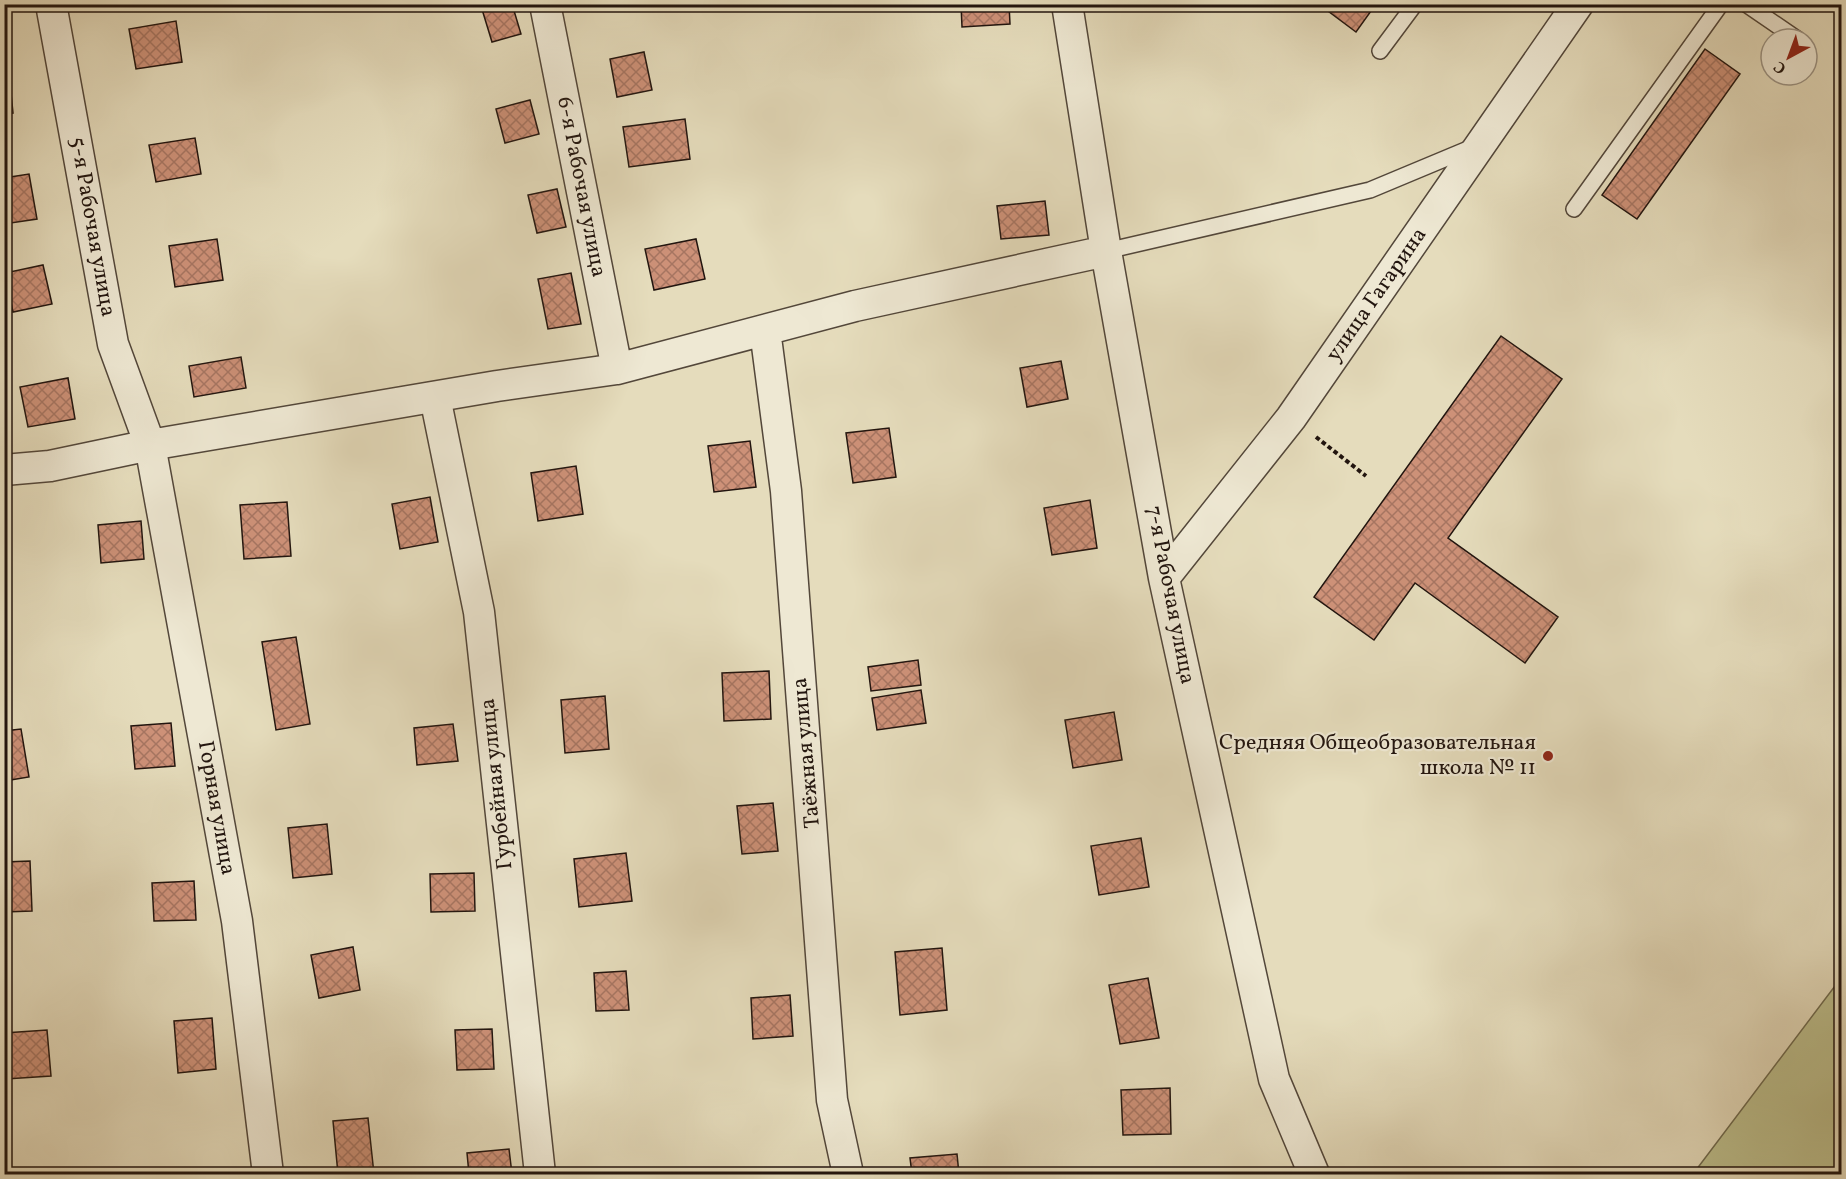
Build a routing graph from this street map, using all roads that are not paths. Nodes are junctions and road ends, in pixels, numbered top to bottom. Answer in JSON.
{"nodes":[{"id":1,"x":51,"y":4,"type":"edge"},
{"id":2,"x":545,"y":4,"type":"edge"},
{"id":3,"x":1066,"y":4,"type":"edge"},
{"id":4,"x":1415,"y":4,"type":"edge"},
{"id":5,"x":1578,"y":4,"type":"edge"},
{"id":6,"x":1721,"y":4,"type":"edge"},
{"id":7,"x":1746,"y":4,"type":"edge"},
{"id":8,"x":1780,"y":27,"type":"edge"},
{"id":9,"x":1380,"y":51,"type":"dead end"},
{"id":10,"x":1482,"y":144,"type":"junction"},
{"id":11,"x":1574,"y":209,"type":"dead end"},
{"id":12,"x":1106,"y":251,"type":"junction"},
{"id":13,"x":765,"y":330,"type":"junction"},
{"id":14,"x":617,"y":369,"type":"junction"},
{"id":15,"x":435,"y":397,"type":"junction"},
{"id":16,"x":150,"y":445,"type":"junction"},
{"id":17,"x":4,"y":470,"type":"edge"},
{"id":18,"x":1164,"y":578,"type":"junction"},
{"id":19,"x":268,"y":1174,"type":"edge"},
{"id":20,"x":540,"y":1174,"type":"edge"},
{"id":21,"x":848,"y":1174,"type":"edge"},
{"id":22,"x":1314,"y":1174,"type":"edge"}],
"edges":[{"from":1,"to":16,"type":"street","name":"5-я Рабочая улица"},
{"from":2,"to":14,"type":"street","name":"6-я Рабочая улица"},
{"from":3,"to":12,"type":"street","name":"7-я Рабочая улица"},
{"from":4,"to":9,"type":"lane"},
{"from":5,"to":10,"type":"street","name":"улица Гагарина"},
{"from":6,"to":11,"type":"lane"},
{"from":7,"to":8,"type":"lane"},
{"from":10,"to":12,"type":"lane"},
{"from":10,"to":18,"type":"street","name":"улица Гагарина"},
{"from":12,"to":13,"type":"street"},
{"from":12,"to":18,"type":"street","name":"7-я Рабочая улица"},
{"from":13,"to":14,"type":"street"},
{"from":13,"to":21,"type":"street","name":"Таёжная улица"},
{"from":14,"to":15,"type":"street"},
{"from":15,"to":16,"type":"street"},
{"from":15,"to":20,"type":"street","name":"Гурбейная улица"},
{"from":16,"to":17,"type":"street"},
{"from":16,"to":19,"type":"street","name":"Горная улица"},
{"from":18,"to":22,"type":"street","name":"7-я Рабочая улица"}]}
